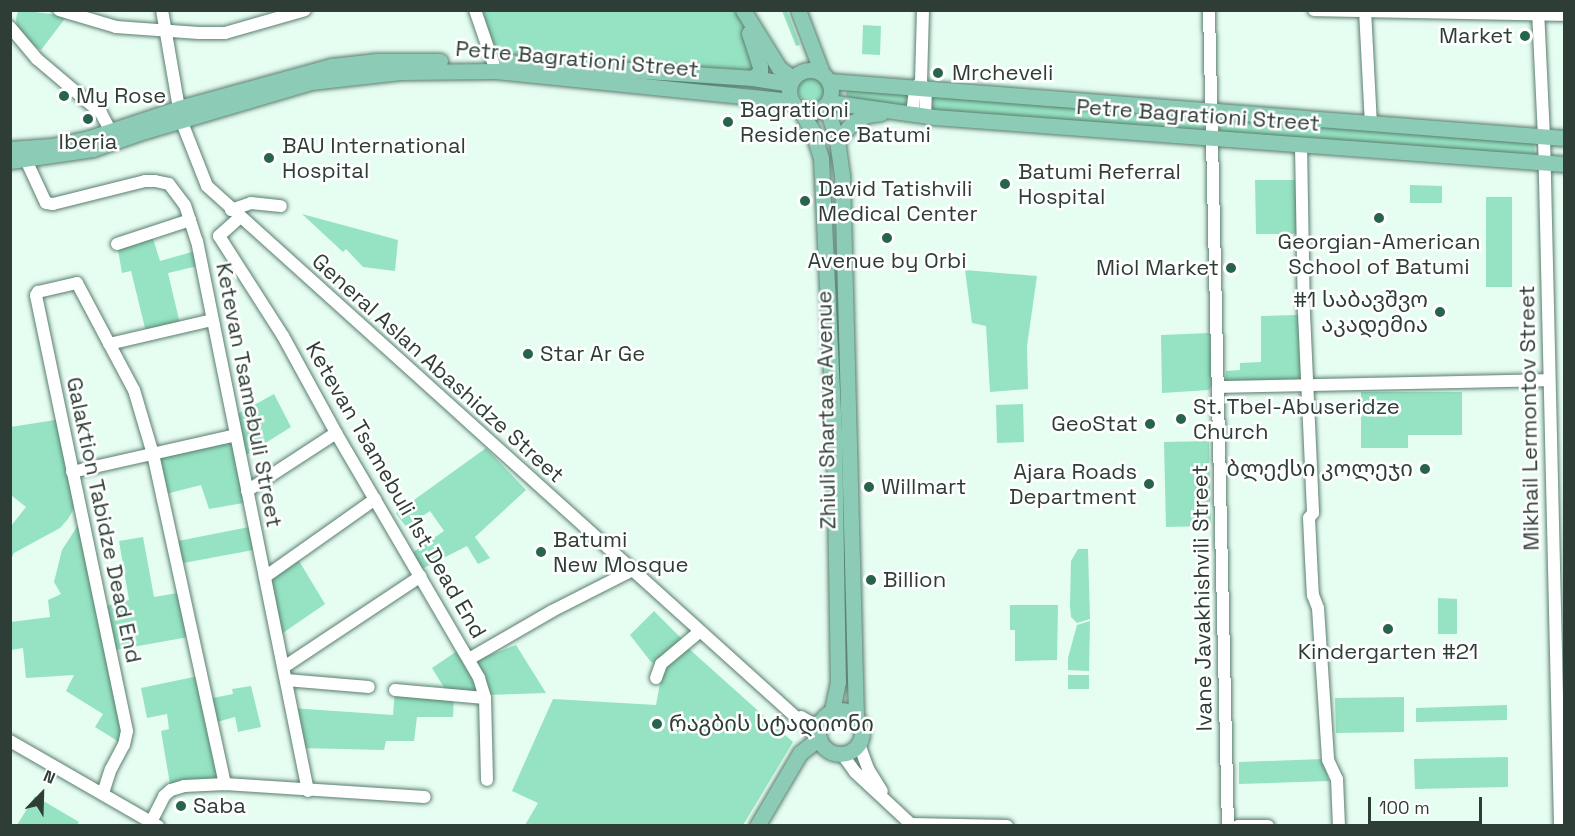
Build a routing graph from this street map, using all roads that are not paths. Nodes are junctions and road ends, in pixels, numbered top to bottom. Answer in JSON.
{"nodes":[{"id":1,"x":59,"y":10,"type":"edge"},
{"id":2,"x":162,"y":10,"type":"edge"},
{"id":3,"x":304,"y":10,"type":"edge"},
{"id":4,"x":475,"y":10,"type":"edge"},
{"id":5,"x":743,"y":10,"type":"edge"},
{"id":6,"x":798,"y":10,"type":"edge"},
{"id":7,"x":923,"y":10,"type":"edge"},
{"id":8,"x":1209,"y":10,"type":"edge"},
{"id":9,"x":1314,"y":10,"type":"edge"},
{"id":10,"x":1365,"y":11,"type":"edge"},
{"id":11,"x":287,"y":12,"type":"edge"},
{"id":12,"x":1538,"y":12,"type":"edge"},
{"id":13,"x":1564,"y":15,"type":"edge"},
{"id":14,"x":10,"y":27,"type":"edge"},
{"id":15,"x":166,"y":32,"type":"junction"},
{"id":16,"x":494,"y":66,"type":"junction"},
{"id":17,"x":826,"y":77,"type":"junction"},
{"id":18,"x":753,"y":78,"type":"junction"},
{"id":19,"x":791,"y":81,"type":"junction"},
{"id":20,"x":920,"y":86,"type":"junction"},
{"id":21,"x":828,"y":104,"type":"junction"},
{"id":22,"x":795,"y":106,"type":"junction"},
{"id":23,"x":1213,"y":111,"type":"junction"},
{"id":24,"x":894,"y":112,"type":"junction"},
{"id":25,"x":180,"y":114,"type":"junction"},
{"id":26,"x":918,"y":115,"type":"junction"},
{"id":27,"x":1371,"y":123,"type":"junction"},
{"id":28,"x":111,"y":132,"type":"junction"},
{"id":29,"x":1544,"y":136,"type":"junction"},
{"id":30,"x":1564,"y":138,"type":"edge"},
{"id":31,"x":1213,"y":139,"type":"junction"},
{"id":32,"x":837,"y":140,"type":"junction"},
{"id":33,"x":1301,"y":146,"type":"junction"},
{"id":34,"x":10,"y":149,"type":"edge"},
{"id":35,"x":18,"y":161,"type":"edge"},
{"id":36,"x":1544,"y":162,"type":"junction"},
{"id":37,"x":1564,"y":164,"type":"edge"},
{"id":38,"x":281,"y":206,"type":"dead end"},
{"id":39,"x":235,"y":214,"type":"junction"},
{"id":40,"x":190,"y":220,"type":"junction"},
{"id":41,"x":219,"y":236,"type":"junction"},
{"id":42,"x":197,"y":241,"type":"junction"},
{"id":43,"x":117,"y":244,"type":"dead end"},
{"id":44,"x":212,"y":320,"type":"junction"},
{"id":45,"x":109,"y":345,"type":"junction"},
{"id":46,"x":1549,"y":380,"type":"junction"},
{"id":47,"x":1308,"y":384,"type":"junction"},
{"id":48,"x":1219,"y":387,"type":"junction"},
{"id":49,"x":336,"y":432,"type":"junction"},
{"id":50,"x":236,"y":435,"type":"junction"},
{"id":51,"x":153,"y":454,"type":"junction"},
{"id":52,"x":72,"y":472,"type":"junction"},
{"id":53,"x":247,"y":491,"type":"junction"},
{"id":54,"x":375,"y":500,"type":"junction"},
{"id":55,"x":631,"y":571,"type":"junction"},
{"id":56,"x":421,"y":576,"type":"junction"},
{"id":57,"x":265,"y":577,"type":"junction"},
{"id":58,"x":699,"y":632,"type":"junction"},
{"id":59,"x":470,"y":659,"type":"junction"},
{"id":60,"x":285,"y":674,"type":"junction"},
{"id":61,"x":656,"y":678,"type":"dead end"},
{"id":62,"x":369,"y":687,"type":"dead end"},
{"id":63,"x":395,"y":690,"type":"dead end"},
{"id":64,"x":485,"y":698,"type":"junction"},
{"id":65,"x":777,"y":702,"type":"junction"},
{"id":66,"x":826,"y":716,"type":"junction"},
{"id":67,"x":856,"y":716,"type":"junction"},
{"id":68,"x":819,"y":738,"type":"junction"},
{"id":69,"x":10,"y":741,"type":"edge"},
{"id":70,"x":859,"y":744,"type":"junction"},
{"id":71,"x":835,"y":752,"type":"junction"},
{"id":72,"x":488,"y":780,"type":"dead end"},
{"id":73,"x":225,"y":784,"type":"junction"},
{"id":74,"x":308,"y":791,"type":"junction"},
{"id":75,"x":103,"y":794,"type":"junction"},
{"id":76,"x":425,"y":797,"type":"dead end"},
{"id":77,"x":893,"y":807,"type":"junction"},
{"id":78,"x":154,"y":824,"type":"edge"},
{"id":79,"x":757,"y":825,"type":"edge"},
{"id":80,"x":766,"y":825,"type":"edge"},
{"id":81,"x":912,"y":825,"type":"edge"},
{"id":82,"x":1007,"y":825,"type":"edge"},
{"id":83,"x":1228,"y":825,"type":"edge"},
{"id":84,"x":1238,"y":825,"type":"edge"},
{"id":85,"x":1268,"y":825,"type":"edge"},
{"id":86,"x":1339,"y":825,"type":"edge"},
{"id":87,"x":1560,"y":825,"type":"edge"}],
"edges":[{"from":1,"to":15,"type":"street"},
{"from":2,"to":15,"type":"street","name":"General Aslan Abashidze Street"},
{"from":3,"to":11,"type":"street"},
{"from":4,"to":16,"type":"street"},
{"from":5,"to":18,"type":"main road"},
{"from":5,"to":19,"type":"main road"},
{"from":6,"to":17,"type":"main road"},
{"from":7,"to":20,"type":"street"},
{"from":8,"to":23,"type":"street","name":"Ivane Javakhishvili Street"},
{"from":9,"to":10,"type":"street"},
{"from":10,"to":12,"type":"street"},
{"from":10,"to":27,"type":"street"},
{"from":11,"to":15,"type":"street"},
{"from":12,"to":13,"type":"street"},
{"from":12,"to":29,"type":"street","name":"Mikhail Lermontov Street"},
{"from":14,"to":28,"type":"street"},
{"from":15,"to":25,"type":"street","name":"General Aslan Abashidze Street"},
{"from":16,"to":18,"type":"main road","name":"Petre Bagrationi Street"},
{"from":16,"to":22,"type":"main road","name":"Petre Bagrationi Street"},
{"from":16,"to":25,"type":"main road","name":"Petre Bagrationi Street"},
{"from":17,"to":19,"type":"main road"},
{"from":17,"to":20,"type":"main road","name":"Petre Bagrationi Street"},
{"from":17,"to":21,"type":"main road"},
{"from":18,"to":19,"type":"main road","name":"Petre Bagrationi Street"},
{"from":19,"to":22,"type":"main road"},
{"from":20,"to":23,"type":"main road","name":"Petre Bagrationi Street"},
{"from":20,"to":26,"type":"street"},
{"from":21,"to":22,"type":"main road"},
{"from":21,"to":24,"type":"main road","name":"Petre Bagrationi Street"},
{"from":21,"to":32,"type":"main road","name":"Zhiuli Shartava Avenue"},
{"from":22,"to":66,"type":"main road","name":"Zhiuli Shartava Avenue"},
{"from":23,"to":27,"type":"main road","name":"Petre Bagrationi Street"},
{"from":23,"to":31,"type":"street","name":"Ivane Javakhishvili Street"},
{"from":24,"to":26,"type":"main road","name":"Petre Bagrationi Street"},
{"from":24,"to":32,"type":"main road"},
{"from":25,"to":28,"type":"main road","name":"Petre Bagrationi Street"},
{"from":25,"to":35,"type":"main road","name":"Petre Bagrationi Street"},
{"from":25,"to":39,"type":"street","name":"General Aslan Abashidze Street"},
{"from":26,"to":31,"type":"main road","name":"Petre Bagrationi Street"},
{"from":27,"to":29,"type":"main road","name":"Petre Bagrationi Street"},
{"from":28,"to":34,"type":"main road","name":"Petre Bagrationi Street"},
{"from":29,"to":30,"type":"main road","name":"Petre Bagrationi Street"},
{"from":29,"to":36,"type":"street","name":"Mikhail Lermontov Street"},
{"from":31,"to":33,"type":"main road","name":"Petre Bagrationi Street"},
{"from":31,"to":48,"type":"street","name":"Ivane Javakhishvili Street"},
{"from":32,"to":67,"type":"main road","name":"Zhiuli Shartava Avenue"},
{"from":33,"to":36,"type":"main road","name":"Petre Bagrationi Street"},
{"from":33,"to":47,"type":"street"},
{"from":35,"to":40,"type":"street","name":"Ketevan Tsamebuli Street"},
{"from":36,"to":37,"type":"main road","name":"Petre Bagrationi Street"},
{"from":36,"to":46,"type":"street","name":"Mikhail Lermontov Street"},
{"from":38,"to":39,"type":"street"},
{"from":39,"to":41,"type":"street"},
{"from":39,"to":55,"type":"street","name":"General Aslan Abashidze Street"},
{"from":40,"to":42,"type":"street","name":"Ketevan Tsamebuli Street"},
{"from":40,"to":43,"type":"street"},
{"from":41,"to":42,"type":"street"},
{"from":41,"to":49,"type":"street","name":"Ketevan Tsamebuli 1st Dead End"},
{"from":42,"to":44,"type":"street","name":"Ketevan Tsamebuli Street"},
{"from":44,"to":45,"type":"street"},
{"from":44,"to":50,"type":"street","name":"Ketevan Tsamebuli Street"},
{"from":45,"to":51,"type":"street"},
{"from":45,"to":52,"type":"street","name":"Galaktion Tabidze Dead End"},
{"from":46,"to":47,"type":"street"},
{"from":46,"to":87,"type":"street","name":"Mikhail Lermontov Street"},
{"from":47,"to":48,"type":"street"},
{"from":47,"to":86,"type":"street"},
{"from":48,"to":83,"type":"street","name":"Ivane Javakhishvili Street"},
{"from":49,"to":53,"type":"street"},
{"from":49,"to":54,"type":"street","name":"Ketevan Tsamebuli 1st Dead End"},
{"from":50,"to":51,"type":"street"},
{"from":50,"to":53,"type":"street","name":"Ketevan Tsamebuli Street"},
{"from":51,"to":52,"type":"street"},
{"from":51,"to":73,"type":"street"},
{"from":52,"to":75,"type":"street","name":"Galaktion Tabidze Dead End"},
{"from":53,"to":57,"type":"street","name":"Ketevan Tsamebuli Street"},
{"from":54,"to":56,"type":"street","name":"Ketevan Tsamebuli 1st Dead End"},
{"from":54,"to":57,"type":"street"},
{"from":55,"to":58,"type":"street","name":"General Aslan Abashidze Street"},
{"from":55,"to":59,"type":"street"},
{"from":56,"to":59,"type":"street","name":"Ketevan Tsamebuli 1st Dead End"},
{"from":56,"to":60,"type":"street"},
{"from":57,"to":60,"type":"street","name":"Ketevan Tsamebuli Street"},
{"from":58,"to":61,"type":"street"},
{"from":58,"to":65,"type":"street","name":"General Aslan Abashidze Street"},
{"from":59,"to":64,"type":"street","name":"Ketevan Tsamebuli 1st Dead End"},
{"from":60,"to":62,"type":"street"},
{"from":60,"to":74,"type":"street","name":"Ketevan Tsamebuli Street"},
{"from":63,"to":64,"type":"street"},
{"from":64,"to":72,"type":"street","name":"Ketevan Tsamebuli 1st Dead End"},
{"from":65,"to":66,"type":"street","name":"General Aslan Abashidze Street"},
{"from":65,"to":68,"type":"street","name":"General Aslan Abashidze Street"},
{"from":66,"to":67,"type":"main road"},
{"from":66,"to":68,"type":"main road"},
{"from":67,"to":70,"type":"main road"},
{"from":68,"to":71,"type":"main road"},
{"from":68,"to":79,"type":"main road"},
{"from":69,"to":75,"type":"street"},
{"from":70,"to":71,"type":"main road"},
{"from":70,"to":77,"type":"street"},
{"from":71,"to":77,"type":"street"},
{"from":71,"to":80,"type":"main road"},
{"from":73,"to":74,"type":"street"},
{"from":73,"to":78,"type":"street"},
{"from":74,"to":76,"type":"street"},
{"from":75,"to":78,"type":"street"},
{"from":77,"to":81,"type":"street"},
{"from":81,"to":82,"type":"street"},
{"from":84,"to":85,"type":"street"}]}
